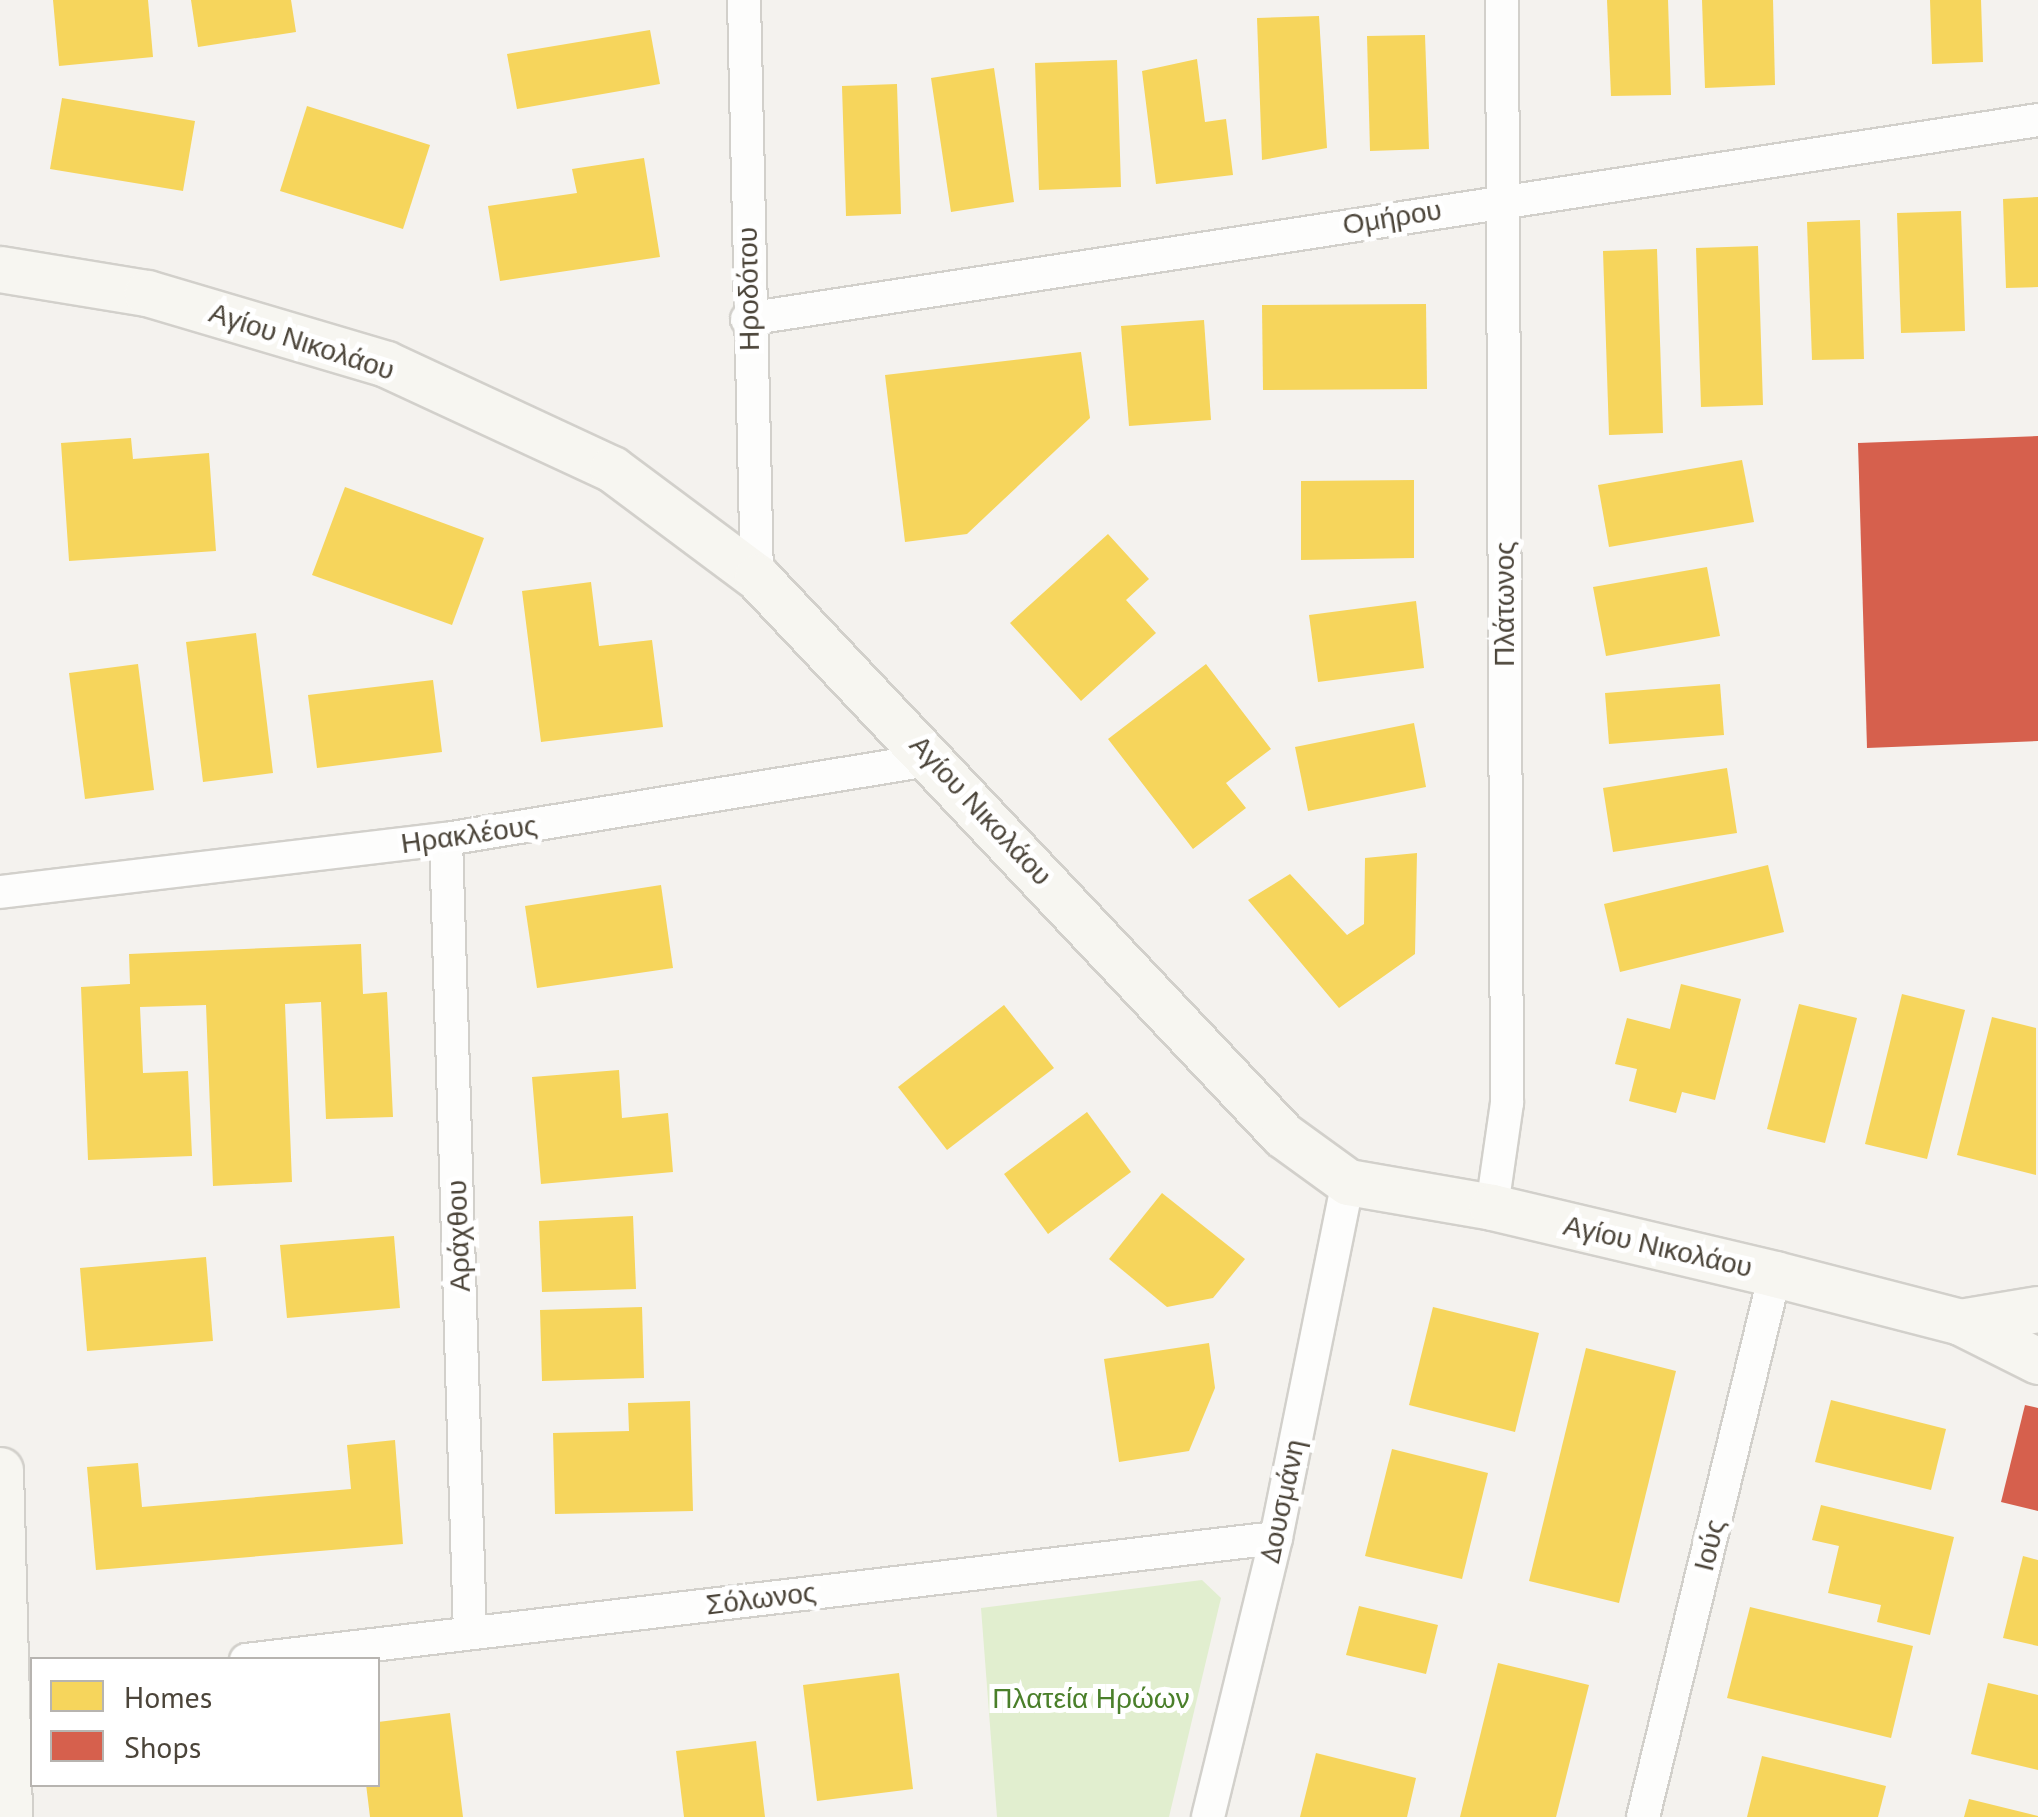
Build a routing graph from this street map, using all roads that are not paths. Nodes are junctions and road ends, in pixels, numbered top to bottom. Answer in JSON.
{"nodes":[{"id":1,"x":744,"y":0,"type":"edge"},
{"id":2,"x":1502,"y":0,"type":"edge"},
{"id":3,"x":2038,"y":120,"type":"edge"},
{"id":4,"x":1502,"y":199,"type":"junction"},
{"id":5,"x":0,"y":269,"type":"edge"},
{"id":6,"x":746,"y":319,"type":"junction"},
{"id":7,"x":757,"y":577,"type":"junction"},
{"id":8,"x":935,"y":758,"type":"junction"},
{"id":9,"x":446,"y":838,"type":"junction"},
{"id":10,"x":0,"y":892,"type":"edge"},
{"id":11,"x":1348,"y":1182,"type":"junction"},
{"id":12,"x":1492,"y":1208,"type":"junction"},
{"id":13,"x":1775,"y":1274,"type":"junction"},
{"id":14,"x":2038,"y":1310,"type":"edge"},
{"id":15,"x":1960,"y":1322,"type":"junction"},
{"id":16,"x":2038,"y":1361,"type":"edge"},
{"id":17,"x":0,"y":1470,"type":"edge"},
{"id":18,"x":1276,"y":1538,"type":"junction"},
{"id":19,"x":470,"y":1633,"type":"junction"},
{"id":20,"x":271,"y":1657,"type":"edge"},
{"id":21,"x":13,"y":1687,"type":"edge"},
{"id":22,"x":9,"y":1817,"type":"edge"},
{"id":23,"x":1208,"y":1817,"type":"edge"},
{"id":24,"x":1644,"y":1817,"type":"edge"}],
"edges":[{"from":1,"to":6,"type":"street","name":"Ηροδότου"},
{"from":2,"to":4,"type":"street","name":"Πλάτωνος"},
{"from":3,"to":4,"type":"street","name":"Ομήρου"},
{"from":4,"to":6,"type":"street","name":"Ομήρου"},
{"from":4,"to":12,"type":"street","name":"Πλάτωνος"},
{"from":5,"to":7,"type":"street","name":"Αγίου Νικολάου"},
{"from":6,"to":7,"type":"street","name":"Ηροδότου"},
{"from":7,"to":8,"type":"street","name":"Αγίου Νικολάου"},
{"from":8,"to":9,"type":"street","name":"Ηρακλέους"},
{"from":8,"to":11,"type":"street","name":"Αγίου Νικολάου"},
{"from":9,"to":10,"type":"street","name":"Ηρακλέους"},
{"from":9,"to":19,"type":"street","name":"Αράχθου"},
{"from":11,"to":12,"type":"street","name":"Αγίου Νικολάου"},
{"from":11,"to":18,"type":"street","name":"Δουσμάνη"},
{"from":12,"to":13,"type":"street","name":"Αγίου Νικολάου"},
{"from":13,"to":15,"type":"street","name":"Αγίου Νικολάου"},
{"from":13,"to":24,"type":"street","name":"Ιούς"},
{"from":14,"to":15,"type":"street","name":"Αγίου Νικολάου"},
{"from":15,"to":16,"type":"street","name":"Αγίου Νικολάου"},
{"from":17,"to":21,"type":"street"},
{"from":18,"to":19,"type":"street","name":"Σόλωνος"},
{"from":18,"to":23,"type":"street","name":"Δουσμάνη"},
{"from":19,"to":20,"type":"street","name":"Σόλωνος"},
{"from":21,"to":22,"type":"street"}]}
